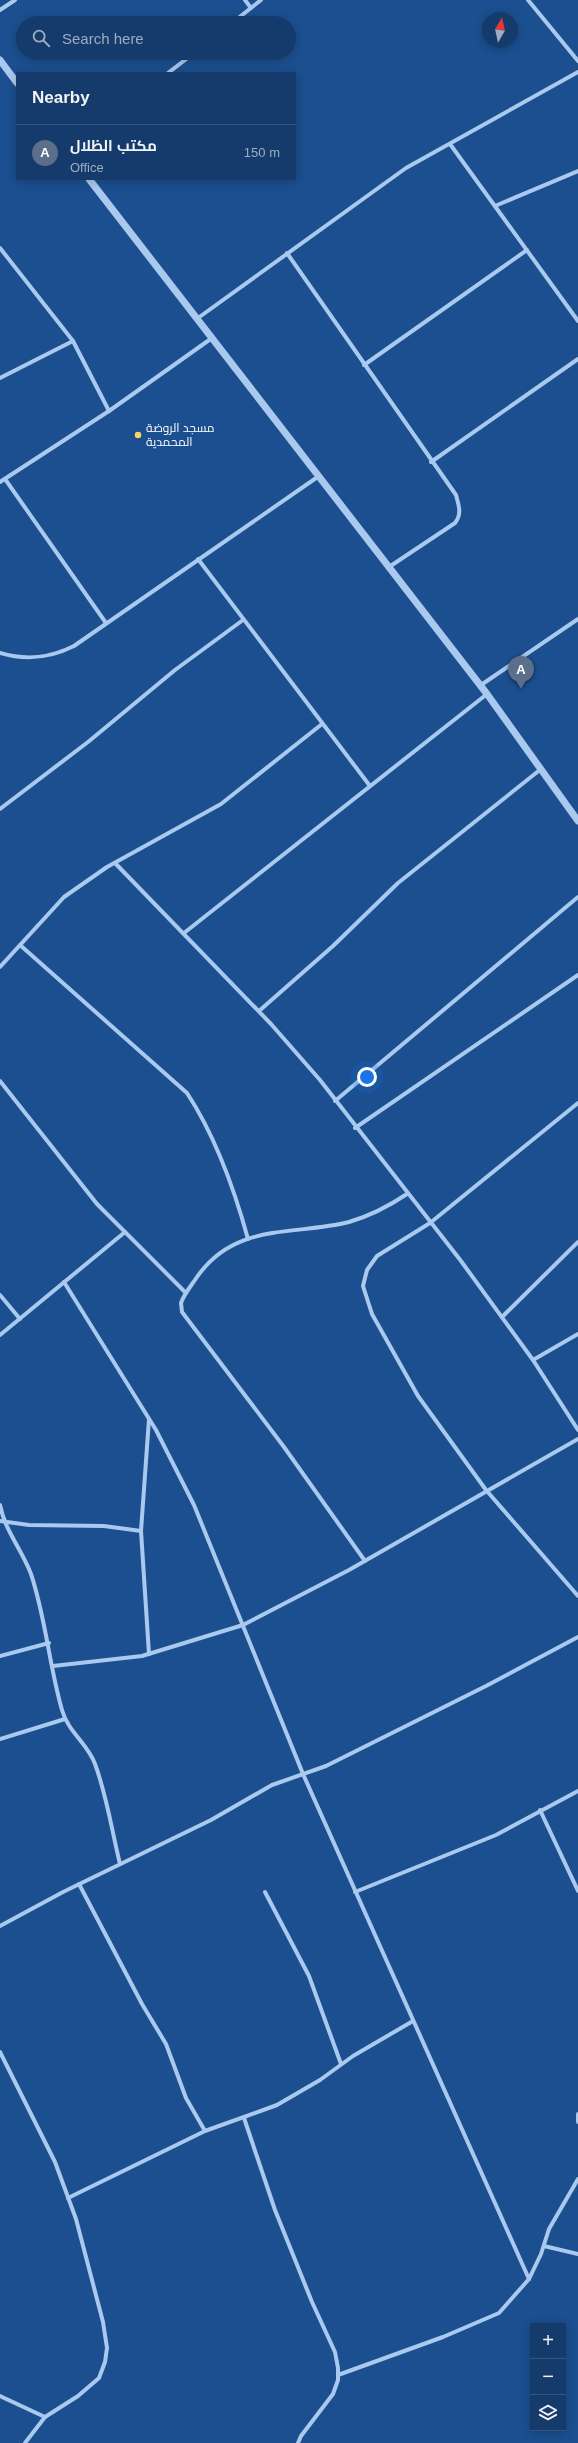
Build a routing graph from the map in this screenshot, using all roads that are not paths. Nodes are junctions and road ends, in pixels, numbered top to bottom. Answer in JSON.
{"nodes":[{"id":1,"x":15,"y":0,"type":"edge"},
{"id":2,"x":245,"y":0,"type":"edge"},
{"id":3,"x":261,"y":0,"type":"edge"},
{"id":4,"x":528,"y":0,"type":"edge"},
{"id":5,"x":251,"y":8,"type":"junction"},
{"id":6,"x":0,"y":10,"type":"edge"},
{"id":7,"x":241,"y":16,"type":"edge"},
{"id":8,"x":0,"y":60,"type":"edge"},
{"id":9,"x":185,"y":60,"type":"edge"},
{"id":10,"x":578,"y":61,"type":"edge"},
{"id":11,"x":169,"y":72,"type":"edge"},
{"id":12,"x":578,"y":72,"type":"edge"},
{"id":13,"x":16,"y":82,"type":"edge"},
{"id":14,"x":450,"y":144,"type":"junction"},
{"id":15,"x":578,"y":171,"type":"edge"},
{"id":16,"x":90,"y":180,"type":"edge"},
{"id":17,"x":495,"y":206,"type":"junction"},
{"id":18,"x":0,"y":248,"type":"edge"},
{"id":19,"x":527,"y":250,"type":"junction"},
{"id":20,"x":287,"y":254,"type":"junction"},
{"id":21,"x":198,"y":318,"type":"junction"},
{"id":22,"x":578,"y":321,"type":"edge"},
{"id":23,"x":212,"y":338,"type":"junction"},
{"id":24,"x":72,"y":341,"type":"junction"},
{"id":25,"x":578,"y":359,"type":"edge"},
{"id":26,"x":364,"y":365,"type":"junction"},
{"id":27,"x":0,"y":378,"type":"edge"},
{"id":28,"x":109,"y":411,"type":"junction"},
{"id":29,"x":431,"y":462,"type":"junction"},
{"id":30,"x":319,"y":476,"type":"junction"},
{"id":31,"x":5,"y":479,"type":"junction"},
{"id":32,"x":0,"y":482,"type":"edge"},
{"id":33,"x":198,"y":559,"type":"junction"},
{"id":34,"x":389,"y":567,"type":"junction"},
{"id":35,"x":578,"y":619,"type":"edge"},
{"id":36,"x":243,"y":620,"type":"junction"},
{"id":37,"x":106,"y":623,"type":"junction"},
{"id":38,"x":0,"y":653,"type":"edge"},
{"id":39,"x":481,"y":686,"type":"junction"},
{"id":40,"x":487,"y":694,"type":"junction"},
{"id":41,"x":322,"y":724,"type":"junction"},
{"id":42,"x":541,"y":769,"type":"junction"},
{"id":43,"x":370,"y":786,"type":"junction"},
{"id":44,"x":0,"y":809,"type":"edge"},
{"id":45,"x":578,"y":821,"type":"edge"},
{"id":46,"x":115,"y":863,"type":"junction"},
{"id":47,"x":578,"y":896,"type":"edge"},
{"id":48,"x":184,"y":933,"type":"junction"},
{"id":49,"x":20,"y":945,"type":"junction"},
{"id":50,"x":0,"y":967,"type":"edge"},
{"id":51,"x":578,"y":975,"type":"edge"},
{"id":52,"x":259,"y":1011,"type":"junction"},
{"id":53,"x":0,"y":1082,"type":"edge"},
{"id":54,"x":334,"y":1101,"type":"junction"},
{"id":55,"x":578,"y":1103,"type":"edge"},
{"id":56,"x":355,"y":1128,"type":"junction"},
{"id":57,"x":407,"y":1194,"type":"junction"},
{"id":58,"x":430,"y":1223,"type":"junction"},
{"id":59,"x":125,"y":1232,"type":"junction"},
{"id":60,"x":248,"y":1238,"type":"junction"},
{"id":61,"x":578,"y":1242,"type":"edge"},
{"id":62,"x":64,"y":1282,"type":"junction"},
{"id":63,"x":186,"y":1293,"type":"junction"},
{"id":64,"x":0,"y":1295,"type":"edge"},
{"id":65,"x":502,"y":1317,"type":"junction"},
{"id":66,"x":20,"y":1319,"type":"junction"},
{"id":67,"x":578,"y":1334,"type":"edge"},
{"id":68,"x":0,"y":1335,"type":"edge"},
{"id":69,"x":533,"y":1360,"type":"junction"},
{"id":70,"x":149,"y":1419,"type":"junction"},
{"id":71,"x":578,"y":1430,"type":"edge"},
{"id":72,"x":578,"y":1439,"type":"edge"},
{"id":73,"x":486,"y":1490,"type":"junction"},
{"id":74,"x":0,"y":1506,"type":"edge"},
{"id":75,"x":2,"y":1521,"type":"edge"},
{"id":76,"x":141,"y":1531,"type":"junction"},
{"id":77,"x":365,"y":1561,"type":"junction"},
{"id":78,"x":578,"y":1596,"type":"edge"},
{"id":79,"x":243,"y":1625,"type":"junction"},
{"id":80,"x":578,"y":1637,"type":"edge"},
{"id":81,"x":49,"y":1643,"type":"junction"},
{"id":82,"x":149,"y":1654,"type":"junction"},
{"id":83,"x":0,"y":1656,"type":"edge"},
{"id":84,"x":53,"y":1666,"type":"junction"},
{"id":85,"x":65,"y":1719,"type":"junction"},
{"id":86,"x":0,"y":1739,"type":"edge"},
{"id":87,"x":303,"y":1774,"type":"junction"},
{"id":88,"x":578,"y":1791,"type":"edge"},
{"id":89,"x":540,"y":1810,"type":"junction"},
{"id":90,"x":120,"y":1864,"type":"junction"},
{"id":91,"x":79,"y":1884,"type":"junction"},
{"id":92,"x":578,"y":1891,"type":"edge"},
{"id":93,"x":265,"y":1892,"type":"dead end"},
{"id":94,"x":355,"y":1892,"type":"junction"},
{"id":95,"x":0,"y":1926,"type":"edge"},
{"id":96,"x":413,"y":2021,"type":"junction"},
{"id":97,"x":0,"y":2052,"type":"edge"},
{"id":98,"x":6,"y":2063,"type":"junction"},
{"id":99,"x":341,"y":2064,"type":"junction"},
{"id":100,"x":0,"y":2066,"type":"edge"},
{"id":101,"x":578,"y":2114,"type":"edge"},
{"id":102,"x":244,"y":2118,"type":"junction"},
{"id":103,"x":578,"y":2122,"type":"edge"},
{"id":104,"x":205,"y":2131,"type":"junction"},
{"id":105,"x":578,"y":2179,"type":"edge"},
{"id":106,"x":68,"y":2198,"type":"junction"},
{"id":107,"x":544,"y":2246,"type":"junction"},
{"id":108,"x":578,"y":2254,"type":"edge"},
{"id":109,"x":530,"y":2279,"type":"junction"},
{"id":110,"x":338,"y":2375,"type":"junction"},
{"id":111,"x":0,"y":2396,"type":"edge"},
{"id":112,"x":45,"y":2417,"type":"junction"},
{"id":113,"x":25,"y":2443,"type":"edge"},
{"id":114,"x":298,"y":2443,"type":"edge"}],
"edges":[{"from":1,"to":6,"type":"street"},
{"from":2,"to":5,"type":"street"},
{"from":3,"to":5,"type":"street"},
{"from":4,"to":10,"type":"street"},
{"from":5,"to":7,"type":"street"},
{"from":8,"to":13,"type":"street"},
{"from":9,"to":11,"type":"street"},
{"from":12,"to":14,"type":"street"},
{"from":14,"to":17,"type":"street"},
{"from":14,"to":20,"type":"street"},
{"from":15,"to":17,"type":"street"},
{"from":16,"to":21,"type":"street"},
{"from":17,"to":19,"type":"street"},
{"from":18,"to":24,"type":"street"},
{"from":19,"to":22,"type":"street"},
{"from":19,"to":26,"type":"street"},
{"from":20,"to":21,"type":"street"},
{"from":20,"to":26,"type":"street"},
{"from":21,"to":23,"type":"street"},
{"from":23,"to":28,"type":"street"},
{"from":23,"to":30,"type":"street"},
{"from":24,"to":27,"type":"street"},
{"from":24,"to":28,"type":"street"},
{"from":25,"to":29,"type":"street"},
{"from":26,"to":29,"type":"street"},
{"from":28,"to":31,"type":"street"},
{"from":29,"to":34,"type":"street"},
{"from":30,"to":33,"type":"street"},
{"from":30,"to":34,"type":"street"},
{"from":31,"to":32,"type":"street"},
{"from":31,"to":37,"type":"street"},
{"from":33,"to":36,"type":"street"},
{"from":33,"to":37,"type":"street"},
{"from":34,"to":39,"type":"street"},
{"from":35,"to":39,"type":"street"},
{"from":36,"to":41,"type":"street"},
{"from":36,"to":44,"type":"street"},
{"from":37,"to":38,"type":"street"},
{"from":39,"to":40,"type":"street"},
{"from":40,"to":42,"type":"street"},
{"from":40,"to":43,"type":"street"},
{"from":41,"to":43,"type":"street"},
{"from":41,"to":46,"type":"street"},
{"from":42,"to":45,"type":"street"},
{"from":42,"to":52,"type":"street"},
{"from":43,"to":48,"type":"street"},
{"from":46,"to":48,"type":"street"},
{"from":46,"to":49,"type":"street"},
{"from":47,"to":54,"type":"street"},
{"from":48,"to":52,"type":"street"},
{"from":49,"to":50,"type":"street"},
{"from":49,"to":60,"type":"street"},
{"from":51,"to":56,"type":"street"},
{"from":52,"to":54,"type":"street"},
{"from":53,"to":59,"type":"street"},
{"from":54,"to":56,"type":"street"},
{"from":55,"to":58,"type":"street"},
{"from":56,"to":57,"type":"street"},
{"from":57,"to":58,"type":"street"},
{"from":57,"to":60,"type":"street"},
{"from":58,"to":65,"type":"street"},
{"from":58,"to":73,"type":"street"},
{"from":59,"to":62,"type":"street"},
{"from":59,"to":63,"type":"street"},
{"from":60,"to":63,"type":"street"},
{"from":61,"to":65,"type":"street"},
{"from":62,"to":66,"type":"street"},
{"from":62,"to":70,"type":"street"},
{"from":63,"to":77,"type":"street"},
{"from":64,"to":66,"type":"street"},
{"from":65,"to":69,"type":"street"},
{"from":66,"to":68,"type":"street"},
{"from":67,"to":69,"type":"street"},
{"from":69,"to":71,"type":"street"},
{"from":70,"to":76,"type":"street"},
{"from":70,"to":79,"type":"street"},
{"from":72,"to":73,"type":"street"},
{"from":73,"to":77,"type":"street"},
{"from":73,"to":78,"type":"street"},
{"from":74,"to":75,"type":"street"},
{"from":75,"to":76,"type":"street"},
{"from":75,"to":81,"type":"street"},
{"from":76,"to":82,"type":"street"},
{"from":77,"to":79,"type":"street"},
{"from":79,"to":82,"type":"street"},
{"from":79,"to":87,"type":"street"},
{"from":80,"to":87,"type":"street"},
{"from":81,"to":83,"type":"street"},
{"from":81,"to":84,"type":"street"},
{"from":82,"to":84,"type":"street"},
{"from":84,"to":85,"type":"street"},
{"from":85,"to":86,"type":"street"},
{"from":85,"to":90,"type":"street"},
{"from":87,"to":90,"type":"street"},
{"from":87,"to":94,"type":"street"},
{"from":88,"to":89,"type":"street"},
{"from":89,"to":92,"type":"street"},
{"from":89,"to":94,"type":"street"},
{"from":90,"to":91,"type":"street"},
{"from":91,"to":95,"type":"street"},
{"from":91,"to":104,"type":"street"},
{"from":93,"to":99,"type":"street"},
{"from":94,"to":96,"type":"street"},
{"from":96,"to":99,"type":"street"},
{"from":96,"to":109,"type":"street"},
{"from":97,"to":98,"type":"street"},
{"from":98,"to":100,"type":"street"},
{"from":98,"to":106,"type":"street"},
{"from":99,"to":102,"type":"street"},
{"from":101,"to":103,"type":"street"},
{"from":102,"to":104,"type":"street"},
{"from":102,"to":110,"type":"street"},
{"from":104,"to":106,"type":"street"},
{"from":105,"to":107,"type":"street"},
{"from":106,"to":112,"type":"street"},
{"from":107,"to":108,"type":"street"},
{"from":107,"to":109,"type":"street"},
{"from":109,"to":110,"type":"street"},
{"from":110,"to":114,"type":"street"},
{"from":111,"to":112,"type":"street"},
{"from":112,"to":113,"type":"street"}]}
